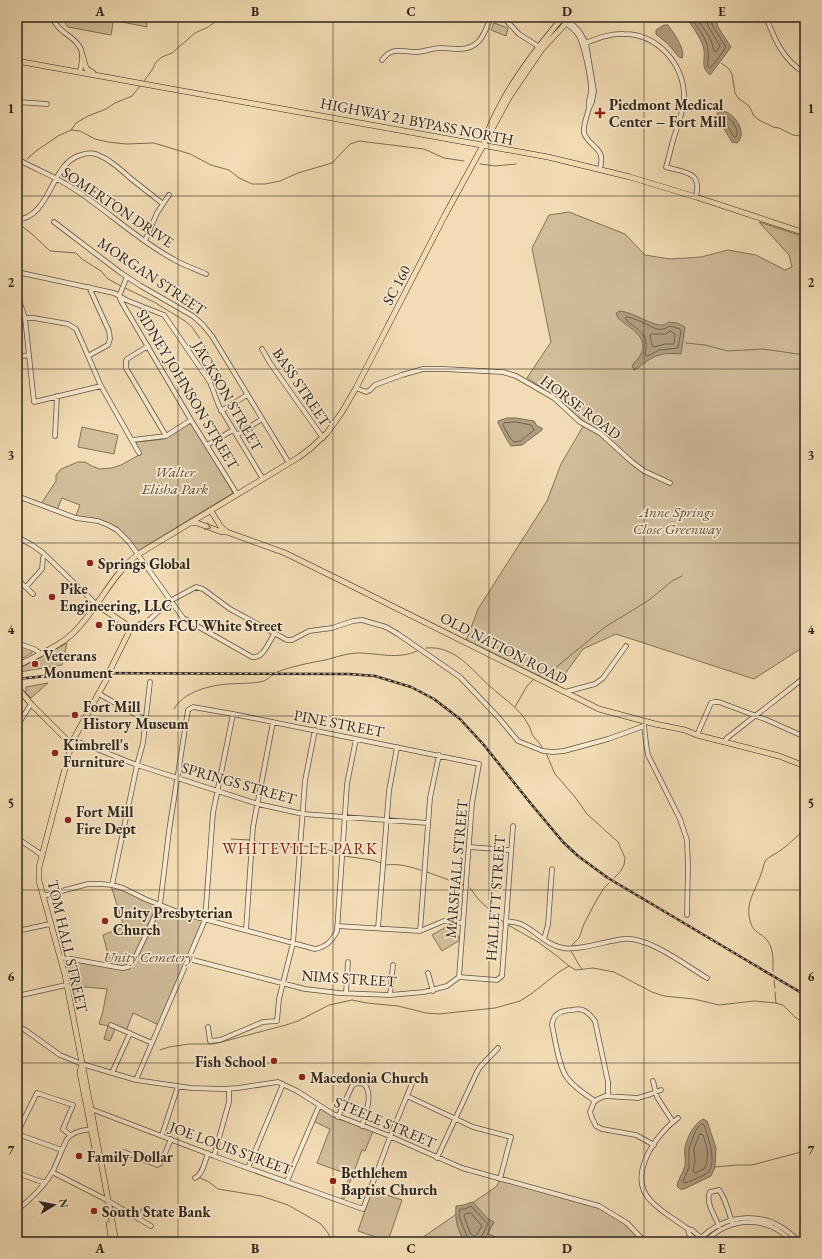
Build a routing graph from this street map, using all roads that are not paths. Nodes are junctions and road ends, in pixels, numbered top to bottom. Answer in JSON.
{"nodes":[{"id":1,"x":52,"y":17,"type":"edge"},
{"id":2,"x":491,"y":17,"type":"edge"},
{"id":3,"x":503,"y":17,"type":"edge"},
{"id":4,"x":766,"y":17,"type":"edge"},
{"id":5,"x":56,"y":19,"type":"edge"},
{"id":6,"x":565,"y":19,"type":"edge"},
{"id":7,"x":584,"y":43,"type":"junction"},
{"id":8,"x":541,"y":48,"type":"junction"},
{"id":9,"x":82,"y":54,"type":"junction"},
{"id":10,"x":382,"y":60,"type":"dead end"},
{"id":11,"x":17,"y":61,"type":"edge"},
{"id":12,"x":80,"y":72,"type":"junction"},
{"id":13,"x":805,"y":73,"type":"edge"},
{"id":14,"x":98,"y":75,"type":"junction"},
{"id":15,"x":17,"y":102,"type":"edge"},
{"id":16,"x":47,"y":104,"type":"dead end"},
{"id":17,"x":483,"y":146,"type":"junction"},
{"id":18,"x":17,"y":159,"type":"edge"},
{"id":19,"x":600,"y":169,"type":"junction"},
{"id":20,"x":57,"y":178,"type":"junction"},
{"id":21,"x":169,"y":195,"type":"dead end"},
{"id":22,"x":696,"y":197,"type":"junction"},
{"id":23,"x":163,"y":204,"type":"junction"},
{"id":24,"x":17,"y":220,"type":"edge"},
{"id":25,"x":54,"y":222,"type":"dead end"},
{"id":26,"x":805,"y":233,"type":"edge"},
{"id":27,"x":145,"y":241,"type":"junction"},
{"id":28,"x":17,"y":272,"type":"edge"},
{"id":29,"x":206,"y":274,"type":"dead end"},
{"id":30,"x":127,"y":277,"type":"junction"},
{"id":31,"x":89,"y":287,"type":"junction"},
{"id":32,"x":17,"y":294,"type":"edge"},
{"id":33,"x":119,"y":296,"type":"junction"},
{"id":34,"x":25,"y":318,"type":"junction"},
{"id":35,"x":148,"y":346,"type":"junction"},
{"id":36,"x":262,"y":349,"type":"dead end"},
{"id":37,"x":29,"y":356,"type":"junction"},
{"id":38,"x":88,"y":356,"type":"junction"},
{"id":39,"x":17,"y":357,"type":"edge"},
{"id":40,"x":101,"y":386,"type":"junction"},
{"id":41,"x":356,"y":388,"type":"junction"},
{"id":42,"x":247,"y":395,"type":"junction"},
{"id":43,"x":58,"y":396,"type":"junction"},
{"id":44,"x":222,"y":411,"type":"junction"},
{"id":45,"x":262,"y":419,"type":"junction"},
{"id":46,"x":191,"y":420,"type":"junction"},
{"id":47,"x":233,"y":430,"type":"junction"},
{"id":48,"x":236,"y":435,"type":"junction"},
{"id":49,"x":55,"y":436,"type":"dead end"},
{"id":50,"x":166,"y":436,"type":"junction"},
{"id":51,"x":323,"y":438,"type":"junction"},
{"id":52,"x":132,"y":440,"type":"junction"},
{"id":53,"x":207,"y":445,"type":"junction"},
{"id":54,"x":139,"y":453,"type":"dead end"},
{"id":55,"x":289,"y":463,"type":"junction"},
{"id":56,"x":263,"y":479,"type":"junction"},
{"id":57,"x":670,"y":483,"type":"dead end"},
{"id":58,"x":237,"y":494,"type":"junction"},
{"id":59,"x":17,"y":496,"type":"edge"},
{"id":60,"x":211,"y":511,"type":"junction"},
{"id":61,"x":190,"y":524,"type":"junction"},
{"id":62,"x":227,"y":532,"type":"junction"},
{"id":63,"x":17,"y":537,"type":"edge"},
{"id":64,"x":45,"y":555,"type":"junction"},
{"id":65,"x":137,"y":555,"type":"junction"},
{"id":66,"x":17,"y":579,"type":"edge"},
{"id":67,"x":26,"y":587,"type":"junction"},
{"id":68,"x":33,"y":594,"type":"dead end"},
{"id":69,"x":170,"y":601,"type":"junction"},
{"id":70,"x":97,"y":605,"type":"junction"},
{"id":71,"x":129,"y":629,"type":"junction"},
{"id":72,"x":274,"y":634,"type":"junction"},
{"id":73,"x":17,"y":642,"type":"edge"},
{"id":74,"x":626,"y":646,"type":"dead end"},
{"id":75,"x":40,"y":654,"type":"junction"},
{"id":76,"x":17,"y":666,"type":"edge"},
{"id":77,"x":805,"y":677,"type":"edge"},
{"id":78,"x":150,"y":682,"type":"dead end"},
{"id":79,"x":17,"y":687,"type":"edge"},
{"id":80,"x":565,"y":692,"type":"junction"},
{"id":81,"x":99,"y":694,"type":"junction"},
{"id":82,"x":31,"y":704,"type":"junction"},
{"id":83,"x":233,"y":714,"type":"junction"},
{"id":84,"x":756,"y":715,"type":"junction"},
{"id":85,"x":146,"y":720,"type":"junction"},
{"id":86,"x":644,"y":720,"type":"junction"},
{"id":87,"x":274,"y":722,"type":"junction"},
{"id":88,"x":17,"y":726,"type":"edge"},
{"id":89,"x":644,"y":726,"type":"junction"},
{"id":90,"x":315,"y":730,"type":"junction"},
{"id":91,"x":697,"y":735,"type":"junction"},
{"id":92,"x":805,"y":738,"type":"edge"},
{"id":93,"x":356,"y":739,"type":"junction"},
{"id":94,"x":72,"y":742,"type":"junction"},
{"id":95,"x":724,"y":742,"type":"junction"},
{"id":96,"x":397,"y":747,"type":"junction"},
{"id":97,"x":439,"y":756,"type":"junction"},
{"id":98,"x":805,"y":759,"type":"edge"},
{"id":99,"x":479,"y":764,"type":"joint"},
{"id":100,"x":137,"y":765,"type":"junction"},
{"id":101,"x":803,"y":765,"type":"edge"},
{"id":102,"x":177,"y":778,"type":"junction"},
{"id":103,"x":217,"y":792,"type":"junction"},
{"id":104,"x":258,"y":804,"type":"junction"},
{"id":105,"x":302,"y":814,"type":"junction"},
{"id":106,"x":344,"y":818,"type":"junction"},
{"id":107,"x":386,"y":820,"type":"junction"},
{"id":108,"x":428,"y":823,"type":"junction"},
{"id":109,"x":513,"y":826,"type":"dead end"},
{"id":110,"x":17,"y":838,"type":"edge"},
{"id":111,"x":469,"y":847,"type":"junction"},
{"id":112,"x":511,"y":850,"type":"junction"},
{"id":113,"x":42,"y":855,"type":"junction"},
{"id":114,"x":552,"y":869,"type":"dead end"},
{"id":115,"x":112,"y":885,"type":"junction"},
{"id":116,"x":43,"y":896,"type":"junction"},
{"id":117,"x":160,"y":905,"type":"junction"},
{"id":118,"x":687,"y":915,"type":"dead end"},
{"id":119,"x":205,"y":920,"type":"junction"},
{"id":120,"x":506,"y":921,"type":"junction"},
{"id":121,"x":464,"y":923,"type":"junction"},
{"id":122,"x":50,"y":924,"type":"junction"},
{"id":123,"x":337,"y":926,"type":"junction"},
{"id":124,"x":378,"y":928,"type":"junction"},
{"id":125,"x":246,"y":930,"type":"junction"},
{"id":126,"x":17,"y":931,"type":"edge"},
{"id":127,"x":420,"y":931,"type":"junction"},
{"id":128,"x":544,"y":939,"type":"junction"},
{"id":129,"x":293,"y":943,"type":"junction"},
{"id":130,"x":60,"y":959,"type":"junction"},
{"id":131,"x":189,"y":959,"type":"junction"},
{"id":132,"x":348,"y":962,"type":"dead end"},
{"id":133,"x":393,"y":965,"type":"dead end"},
{"id":134,"x":428,"y":973,"type":"dead end"},
{"id":135,"x":459,"y":977,"type":"junction"},
{"id":136,"x":707,"y":978,"type":"dead end"},
{"id":137,"x":283,"y":984,"type":"junction"},
{"id":138,"x":66,"y":985,"type":"junction"},
{"id":139,"x":433,"y":991,"type":"junction"},
{"id":140,"x":346,"y":993,"type":"junction"},
{"id":141,"x":390,"y":995,"type":"junction"},
{"id":142,"x":17,"y":996,"type":"edge"},
{"id":143,"x":111,"y":1025,"type":"dead end"},
{"id":144,"x":17,"y":1026,"type":"edge"},
{"id":145,"x":208,"y":1027,"type":"dead end"},
{"id":146,"x":130,"y":1033,"type":"junction"},
{"id":147,"x":152,"y":1043,"type":"junction"},
{"id":148,"x":498,"y":1048,"type":"dead end"},
{"id":149,"x":82,"y":1064,"type":"junction"},
{"id":150,"x":112,"y":1073,"type":"junction"},
{"id":151,"x":136,"y":1080,"type":"junction"},
{"id":152,"x":413,"y":1081,"type":"dead end"},
{"id":153,"x":653,"y":1081,"type":"dead end"},
{"id":154,"x":283,"y":1084,"type":"junction"},
{"id":155,"x":178,"y":1086,"type":"junction"},
{"id":156,"x":229,"y":1089,"type":"junction"},
{"id":157,"x":661,"y":1090,"type":"dead end"},
{"id":158,"x":655,"y":1093,"type":"junction"},
{"id":159,"x":407,"y":1096,"type":"junction"},
{"id":160,"x":608,"y":1096,"type":"junction"},
{"id":161,"x":595,"y":1101,"type":"junction"},
{"id":162,"x":319,"y":1106,"type":"junction"},
{"id":163,"x":91,"y":1109,"type":"junction"},
{"id":164,"x":338,"y":1117,"type":"junction"},
{"id":165,"x":678,"y":1118,"type":"dead end"},
{"id":166,"x":455,"y":1119,"type":"junction"},
{"id":167,"x":673,"y":1122,"type":"junction"},
{"id":168,"x":362,"y":1126,"type":"junction"},
{"id":169,"x":93,"y":1129,"type":"junction"},
{"id":170,"x":17,"y":1133,"type":"edge"},
{"id":171,"x":70,"y":1135,"type":"junction"},
{"id":172,"x":162,"y":1135,"type":"junction"},
{"id":173,"x":390,"y":1136,"type":"junction"},
{"id":174,"x":171,"y":1139,"type":"junction"},
{"id":175,"x":654,"y":1145,"type":"junction"},
{"id":176,"x":62,"y":1150,"type":"junction"},
{"id":177,"x":124,"y":1152,"type":"dead end"},
{"id":178,"x":208,"y":1153,"type":"junction"},
{"id":179,"x":214,"y":1156,"type":"junction"},
{"id":180,"x":437,"y":1158,"type":"junction"},
{"id":181,"x":248,"y":1168,"type":"junction"},
{"id":182,"x":52,"y":1172,"type":"junction"},
{"id":183,"x":17,"y":1173,"type":"edge"},
{"id":184,"x":195,"y":1178,"type":"dead end"},
{"id":185,"x":500,"y":1179,"type":"junction"},
{"id":186,"x":287,"y":1181,"type":"junction"},
{"id":187,"x":45,"y":1183,"type":"junction"},
{"id":188,"x":106,"y":1200,"type":"junction"},
{"id":189,"x":145,"y":1208,"type":"dead end"},
{"id":190,"x":17,"y":1210,"type":"edge"},
{"id":191,"x":139,"y":1219,"type":"junction"},
{"id":192,"x":732,"y":1222,"type":"junction"},
{"id":193,"x":767,"y":1223,"type":"junction"},
{"id":194,"x":151,"y":1226,"type":"dead end"},
{"id":195,"x":720,"y":1227,"type":"junction"},
{"id":196,"x":688,"y":1229,"type":"junction"},
{"id":197,"x":702,"y":1237,"type":"junction"},
{"id":198,"x":112,"y":1242,"type":"edge"},
{"id":199,"x":116,"y":1242,"type":"edge"},
{"id":200,"x":645,"y":1242,"type":"edge"},
{"id":201,"x":697,"y":1242,"type":"edge"},
{"id":202,"x":706,"y":1242,"type":"edge"},
{"id":203,"x":792,"y":1242,"type":"edge"},
{"id":204,"x":799,"y":1242,"type":"edge"}],
"edges":[{"from":1,"to":5,"type":"street"},
{"from":2,"to":10,"type":"street"},
{"from":3,"to":8,"type":"street"},
{"from":4,"to":13,"type":"street"},
{"from":5,"to":9,"type":"street"},
{"from":6,"to":7,"type":"street"},
{"from":6,"to":8,"type":"main road","number":"SC 160"},
{"from":7,"to":19,"type":"street"},
{"from":7,"to":22,"type":"street"},
{"from":8,"to":17,"type":"main road","number":"SC 160"},
{"from":9,"to":12,"type":"street"},
{"from":9,"to":14,"type":"main road"},
{"from":11,"to":12,"type":"main road","name":"HIGHWAY 21 BYPASS NORTH"},
{"from":12,"to":14,"type":"main road","name":"HIGHWAY 21 BYPASS NORTH"},
{"from":14,"to":17,"type":"main road","name":"HIGHWAY 21 BYPASS NORTH"},
{"from":15,"to":16,"type":"street"},
{"from":17,"to":19,"type":"main road","name":"HIGHWAY 21 BYPASS NORTH"},
{"from":17,"to":41,"type":"main road","name":"SC 160","number":"SC 160"},
{"from":18,"to":20,"type":"street","name":"SOMERTON DRIVE"},
{"from":19,"to":22,"type":"main road","name":"HIGHWAY 21 BYPASS NORTH"},
{"from":20,"to":23,"type":"street"},
{"from":20,"to":24,"type":"street"},
{"from":20,"to":27,"type":"street","name":"SOMERTON DRIVE"},
{"from":21,"to":23,"type":"street"},
{"from":22,"to":26,"type":"main road","name":"HIGHWAY 21 BYPASS NORTH"},
{"from":23,"to":27,"type":"street"},
{"from":25,"to":30,"type":"street","name":"MORGAN STREET"},
{"from":27,"to":29,"type":"street","name":"SOMERTON DRIVE"},
{"from":28,"to":31,"type":"street","name":"JACKSON STREET"},
{"from":30,"to":33,"type":"street"},
{"from":30,"to":42,"type":"street","name":"MORGAN STREET"},
{"from":31,"to":33,"type":"street","name":"JACKSON STREET"},
{"from":31,"to":38,"type":"street"},
{"from":32,"to":34,"type":"street"},
{"from":33,"to":35,"type":"street","name":"SIDNEY JOHNSON STREET"},
{"from":33,"to":44,"type":"street","name":"JACKSON STREET"},
{"from":34,"to":37,"type":"street"},
{"from":34,"to":38,"type":"street"},
{"from":35,"to":46,"type":"street","name":"SIDNEY JOHNSON STREET"},
{"from":35,"to":50,"type":"street"},
{"from":36,"to":51,"type":"street","name":"BASS STREET"},
{"from":37,"to":39,"type":"street"},
{"from":37,"to":43,"type":"street"},
{"from":38,"to":40,"type":"street"},
{"from":40,"to":43,"type":"street"},
{"from":40,"to":52,"type":"street"},
{"from":41,"to":51,"type":"main road","name":"SC 160","number":"SC 160"},
{"from":41,"to":57,"type":"street","name":"HORSE ROAD"},
{"from":42,"to":44,"type":"street"},
{"from":42,"to":45,"type":"street","name":"MORGAN STREET"},
{"from":43,"to":49,"type":"street"},
{"from":44,"to":47,"type":"street","name":"JACKSON STREET"},
{"from":45,"to":48,"type":"street"},
{"from":45,"to":55,"type":"street","name":"MORGAN STREET"},
{"from":46,"to":50,"type":"street"},
{"from":46,"to":53,"type":"street","name":"SIDNEY JOHNSON STREET"},
{"from":47,"to":48,"type":"street","name":"JACKSON STREET"},
{"from":47,"to":53,"type":"street"},
{"from":48,"to":56,"type":"street","name":"JACKSON STREET"},
{"from":50,"to":52,"type":"street"},
{"from":51,"to":55,"type":"main road"},
{"from":52,"to":54,"type":"street"},
{"from":53,"to":58,"type":"street","name":"SIDNEY JOHNSON STREET"},
{"from":55,"to":56,"type":"main road"},
{"from":56,"to":58,"type":"main road"},
{"from":58,"to":60,"type":"main road"},
{"from":59,"to":65,"type":"street"},
{"from":60,"to":61,"type":"main road"},
{"from":60,"to":62,"type":"main road"},
{"from":61,"to":62,"type":"main road","name":"OLD NATION ROAD","one_way":true},
{"from":61,"to":65,"type":"main road"},
{"from":62,"to":80,"type":"main road","name":"OLD NATION ROAD"},
{"from":63,"to":64,"type":"street"},
{"from":64,"to":67,"type":"street"},
{"from":64,"to":70,"type":"street"},
{"from":65,"to":69,"type":"street"},
{"from":65,"to":70,"type":"main road"},
{"from":66,"to":67,"type":"street"},
{"from":67,"to":68,"type":"street"},
{"from":69,"to":71,"type":"street"},
{"from":69,"to":72,"type":"street"},
{"from":69,"to":72,"type":"street"},
{"from":70,"to":71,"type":"main road"},
{"from":70,"to":75,"type":"main road"},
{"from":71,"to":81,"type":"main road","name":"TOM HALL STREET","bridge":true},
{"from":72,"to":89,"type":"street"},
{"from":73,"to":75,"type":"street"},
{"from":74,"to":80,"type":"street"},
{"from":75,"to":76,"type":"main road"},
{"from":77,"to":84,"type":"street"},
{"from":78,"to":85,"type":"street"},
{"from":79,"to":82,"type":"main road"},
{"from":80,"to":86,"type":"main road","name":"OLD NATION ROAD"},
{"from":81,"to":85,"type":"street"},
{"from":81,"to":94,"type":"main road","name":"TOM HALL STREET"},
{"from":82,"to":88,"type":"street"},
{"from":82,"to":94,"type":"main road"},
{"from":83,"to":87,"type":"street","name":"PINE STREET"},
{"from":83,"to":102,"type":"street","name":"PINE STREET"},
{"from":83,"to":103,"type":"street"},
{"from":84,"to":91,"type":"street"},
{"from":84,"to":92,"type":"street"},
{"from":84,"to":95,"type":"street"},
{"from":85,"to":100,"type":"street"},
{"from":86,"to":89,"type":"street"},
{"from":86,"to":91,"type":"main road","name":"OLD NATION ROAD"},
{"from":87,"to":90,"type":"street","name":"PINE STREET"},
{"from":87,"to":104,"type":"street"},
{"from":89,"to":118,"type":"street"},
{"from":90,"to":93,"type":"street","name":"PINE STREET"},
{"from":90,"to":105,"type":"street"},
{"from":91,"to":95,"type":"main road","name":"OLD NATION ROAD"},
{"from":93,"to":96,"type":"street","name":"PINE STREET"},
{"from":93,"to":106,"type":"street"},
{"from":94,"to":100,"type":"street","name":"SPRINGS STREET"},
{"from":94,"to":113,"type":"main road","name":"TOM HALL STREET"},
{"from":95,"to":101,"type":"main road","name":"OLD NATION ROAD"},
{"from":96,"to":97,"type":"street","name":"PINE STREET"},
{"from":96,"to":107,"type":"street"},
{"from":97,"to":99,"type":"street","name":"PINE STREET"},
{"from":97,"to":108,"type":"street"},
{"from":98,"to":101,"type":"street"},
{"from":99,"to":111,"type":"street","name":"MARSHALL STREET"},
{"from":100,"to":102,"type":"street","name":"SPRINGS STREET"},
{"from":100,"to":115,"type":"street"},
{"from":102,"to":103,"type":"street","name":"SPRINGS STREET"},
{"from":102,"to":117,"type":"street"},
{"from":103,"to":104,"type":"street","name":"SPRINGS STREET"},
{"from":103,"to":119,"type":"street"},
{"from":104,"to":105,"type":"street","name":"SPRINGS STREET"},
{"from":104,"to":125,"type":"street"},
{"from":105,"to":106,"type":"street","name":"SPRINGS STREET"},
{"from":105,"to":129,"type":"street"},
{"from":106,"to":107,"type":"street","name":"SPRINGS STREET"},
{"from":106,"to":123,"type":"street"},
{"from":107,"to":108,"type":"street","name":"SPRINGS STREET"},
{"from":107,"to":124,"type":"street"},
{"from":108,"to":127,"type":"street"},
{"from":109,"to":112,"type":"street","name":"HALLETT STREET"},
{"from":110,"to":113,"type":"street"},
{"from":111,"to":112,"type":"street"},
{"from":111,"to":121,"type":"street","name":"MARSHALL STREET"},
{"from":112,"to":120,"type":"street","name":"HALLETT STREET"},
{"from":113,"to":116,"type":"main road","name":"TOM HALL STREET"},
{"from":114,"to":128,"type":"street"},
{"from":115,"to":116,"type":"street"},
{"from":115,"to":117,"type":"street"},
{"from":116,"to":122,"type":"main road","name":"TOM HALL STREET"},
{"from":117,"to":119,"type":"street"},
{"from":117,"to":130,"type":"street"},
{"from":119,"to":125,"type":"street"},
{"from":119,"to":131,"type":"street"},
{"from":120,"to":128,"type":"street"},
{"from":120,"to":135,"type":"street","name":"HALLETT STREET"},
{"from":121,"to":127,"type":"street"},
{"from":121,"to":135,"type":"street","name":"MARSHALL STREET"},
{"from":122,"to":126,"type":"street"},
{"from":122,"to":130,"type":"main road","name":"TOM HALL STREET"},
{"from":123,"to":124,"type":"street"},
{"from":123,"to":129,"type":"street"},
{"from":124,"to":127,"type":"street"},
{"from":125,"to":129,"type":"street"},
{"from":128,"to":136,"type":"street"},
{"from":129,"to":137,"type":"street"},
{"from":130,"to":138,"type":"main road","name":"TOM HALL STREET"},
{"from":131,"to":137,"type":"street","name":"NIMS STREET"},
{"from":131,"to":147,"type":"street"},
{"from":132,"to":140,"type":"street"},
{"from":133,"to":141,"type":"street"},
{"from":134,"to":139,"type":"street"},
{"from":135,"to":139,"type":"street","name":"NIMS STREET"},
{"from":137,"to":140,"type":"street","name":"NIMS STREET"},
{"from":137,"to":145,"type":"street"},
{"from":138,"to":142,"type":"street"},
{"from":138,"to":149,"type":"main road","name":"TOM HALL STREET"},
{"from":139,"to":141,"type":"street","name":"NIMS STREET"},
{"from":140,"to":141,"type":"street","name":"NIMS STREET"},
{"from":143,"to":146,"type":"street"},
{"from":144,"to":149,"type":"street","name":"STEELE STREET"},
{"from":146,"to":147,"type":"street"},
{"from":146,"to":150,"type":"street"},
{"from":147,"to":151,"type":"street"},
{"from":148,"to":166,"type":"street"},
{"from":149,"to":150,"type":"street","name":"STEELE STREET"},
{"from":149,"to":163,"type":"main road","name":"TOM HALL STREET"},
{"from":149,"to":169,"type":"main road","name":"TOM HALL STREET"},
{"from":150,"to":151,"type":"street","name":"STEELE STREET"},
{"from":151,"to":155,"type":"street","name":"STEELE STREET"},
{"from":152,"to":159,"type":"street"},
{"from":153,"to":158,"type":"street"},
{"from":154,"to":156,"type":"street","name":"STEELE STREET"},
{"from":154,"to":162,"type":"street","name":"STEELE STREET"},
{"from":154,"to":181,"type":"street"},
{"from":155,"to":156,"type":"street","name":"STEELE STREET"},
{"from":155,"to":172,"type":"street"},
{"from":156,"to":179,"type":"street"},
{"from":157,"to":158,"type":"street"},
{"from":158,"to":160,"type":"street"},
{"from":158,"to":167,"type":"street"},
{"from":159,"to":166,"type":"street"},
{"from":159,"to":173,"type":"street"},
{"from":160,"to":161,"type":"street"},
{"from":160,"to":161,"type":"street"},
{"from":161,"to":175,"type":"street"},
{"from":162,"to":164,"type":"street","name":"STEELE STREET"},
{"from":162,"to":186,"type":"street"},
{"from":163,"to":169,"type":"main road","name":"TOM HALL STREET"},
{"from":163,"to":172,"type":"street","name":"JOE LOUIS STREET"},
{"from":164,"to":168,"type":"street","name":"STEELE STREET"},
{"from":164,"to":168,"type":"street"},
{"from":165,"to":167,"type":"street"},
{"from":166,"to":180,"type":"street"},
{"from":166,"to":185,"type":"street"},
{"from":167,"to":175,"type":"street"},
{"from":168,"to":173,"type":"street","name":"STEELE STREET"},
{"from":169,"to":171,"type":"street"},
{"from":169,"to":188,"type":"main road","name":"TOM HALL STREET"},
{"from":170,"to":171,"type":"street"},
{"from":170,"to":176,"type":"street"},
{"from":171,"to":176,"type":"street"},
{"from":172,"to":174,"type":"street","name":"JOE LOUIS STREET"},
{"from":173,"to":180,"type":"street","name":"STEELE STREET"},
{"from":173,"to":186,"type":"street","name":"JOE LOUIS STREET"},
{"from":174,"to":177,"type":"street"},
{"from":174,"to":178,"type":"street","name":"JOE LOUIS STREET"},
{"from":175,"to":196,"type":"street"},
{"from":176,"to":182,"type":"street"},
{"from":178,"to":179,"type":"street","name":"JOE LOUIS STREET"},
{"from":178,"to":184,"type":"street"},
{"from":179,"to":181,"type":"street","name":"JOE LOUIS STREET"},
{"from":180,"to":185,"type":"street","name":"STEELE STREET"},
{"from":181,"to":186,"type":"street","name":"JOE LOUIS STREET"},
{"from":182,"to":187,"type":"street"},
{"from":182,"to":188,"type":"street"},
{"from":183,"to":187,"type":"street"},
{"from":185,"to":200,"type":"street","name":"STEELE STREET"},
{"from":187,"to":190,"type":"street"},
{"from":188,"to":191,"type":"street"},
{"from":188,"to":198,"type":"main road","name":"TOM HALL STREET"},
{"from":188,"to":199,"type":"main road","name":"TOM HALL STREET"},
{"from":189,"to":191,"type":"street"},
{"from":191,"to":194,"type":"street"},
{"from":192,"to":193,"type":"street"},
{"from":192,"to":195,"type":"street"},
{"from":192,"to":195,"type":"street"},
{"from":193,"to":203,"type":"street"},
{"from":193,"to":204,"type":"street"},
{"from":195,"to":197,"type":"street"},
{"from":195,"to":202,"type":"street"},
{"from":196,"to":197,"type":"street"},
{"from":196,"to":201,"type":"street"},
{"from":197,"to":201,"type":"street"},
{"from":197,"to":202,"type":"street"}]}
